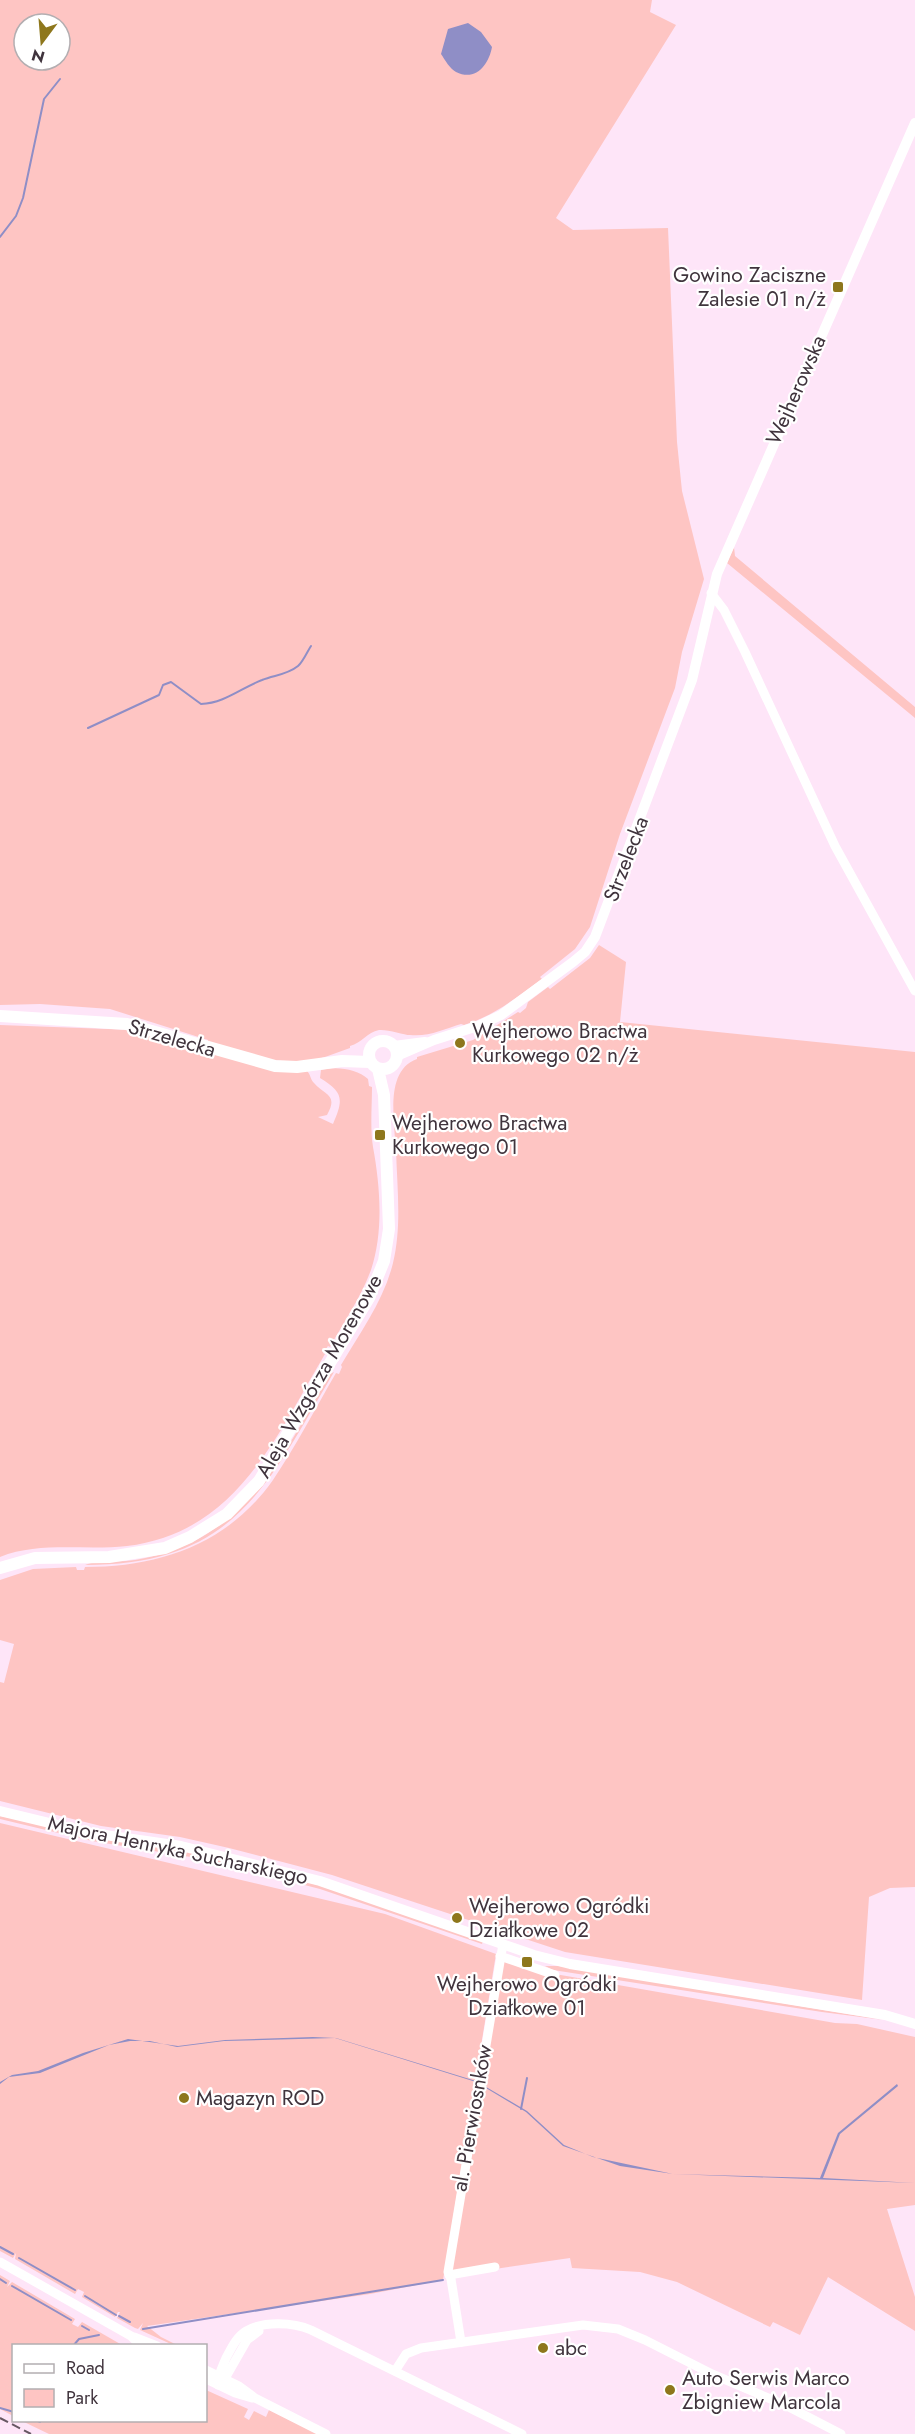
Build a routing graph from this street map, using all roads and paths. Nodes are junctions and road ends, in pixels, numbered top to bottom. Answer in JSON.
{"nodes":[{"id":1,"x":915,"y":123,"type":"edge"},
{"id":2,"x":711,"y":593,"type":"junction"},
{"id":3,"x":915,"y":991,"type":"edge"},
{"id":4,"x":0,"y":1016,"type":"edge"},
{"id":5,"x":396,"y":1051,"type":"junction"},
{"id":6,"x":376,"y":1063,"type":"junction"},
{"id":7,"x":0,"y":1568,"type":"edge"},
{"id":8,"x":0,"y":1811,"type":"edge"},
{"id":9,"x":501,"y":1952,"type":"junction"},
{"id":10,"x":555,"y":1975,"type":"dead end"},
{"id":11,"x":915,"y":2024,"type":"edge"},
{"id":12,"x":0,"y":2262,"type":"edge"},
{"id":13,"x":495,"y":2267,"type":"dead end"},
{"id":14,"x":450,"y":2277,"type":"junction"},
{"id":15,"x":132,"y":2337,"type":"junction"},
{"id":16,"x":461,"y":2342,"type":"junction"},
{"id":17,"x":139,"y":2344,"type":"edge"},
{"id":18,"x":151,"y":2344,"type":"edge"},
{"id":19,"x":207,"y":2371,"type":"edge"},
{"id":20,"x":395,"y":2371,"type":"junction"},
{"id":21,"x":207,"y":2379,"type":"edge"},
{"id":22,"x":221,"y":2380,"type":"junction"},
{"id":23,"x":326,"y":2434,"type":"edge"},
{"id":24,"x":522,"y":2434,"type":"edge"},
{"id":25,"x":840,"y":2434,"type":"edge"}],
"edges":[{"from":1,"to":2,"type":"street","name":"Wejherowska"},
{"from":2,"to":3,"type":"street"},
{"from":2,"to":5,"type":"street","name":"Strzelecka"},
{"from":4,"to":6,"type":"main road","name":"Strzelecka"},
{"from":5,"to":6,"type":"main road"},
{"from":5,"to":6,"type":"main road","name":"Strzelecka"},
{"from":6,"to":7,"type":"main road","name":"Aleja Wzgórza Morenowe"},
{"from":8,"to":9,"type":"street","name":"Majora Henryka Sucharskiego"},
{"from":9,"to":10,"type":"street"},
{"from":9,"to":11,"type":"street","name":"Majora Henryka Sucharskiego"},
{"from":9,"to":14,"type":"street","name":"al. Pierwiosnków"},
{"from":12,"to":15,"type":"street"},
{"from":13,"to":14,"type":"street"},
{"from":14,"to":16,"type":"street","name":"al. Pierwiosnków"},
{"from":15,"to":17,"type":"street"},
{"from":15,"to":18,"type":"street"},
{"from":16,"to":20,"type":"street"},
{"from":16,"to":25,"type":"street"},
{"from":19,"to":22,"type":"street"},
{"from":20,"to":22,"type":"street"},
{"from":20,"to":24,"type":"street"},
{"from":21,"to":22,"type":"street"},
{"from":22,"to":23,"type":"street"}]}
